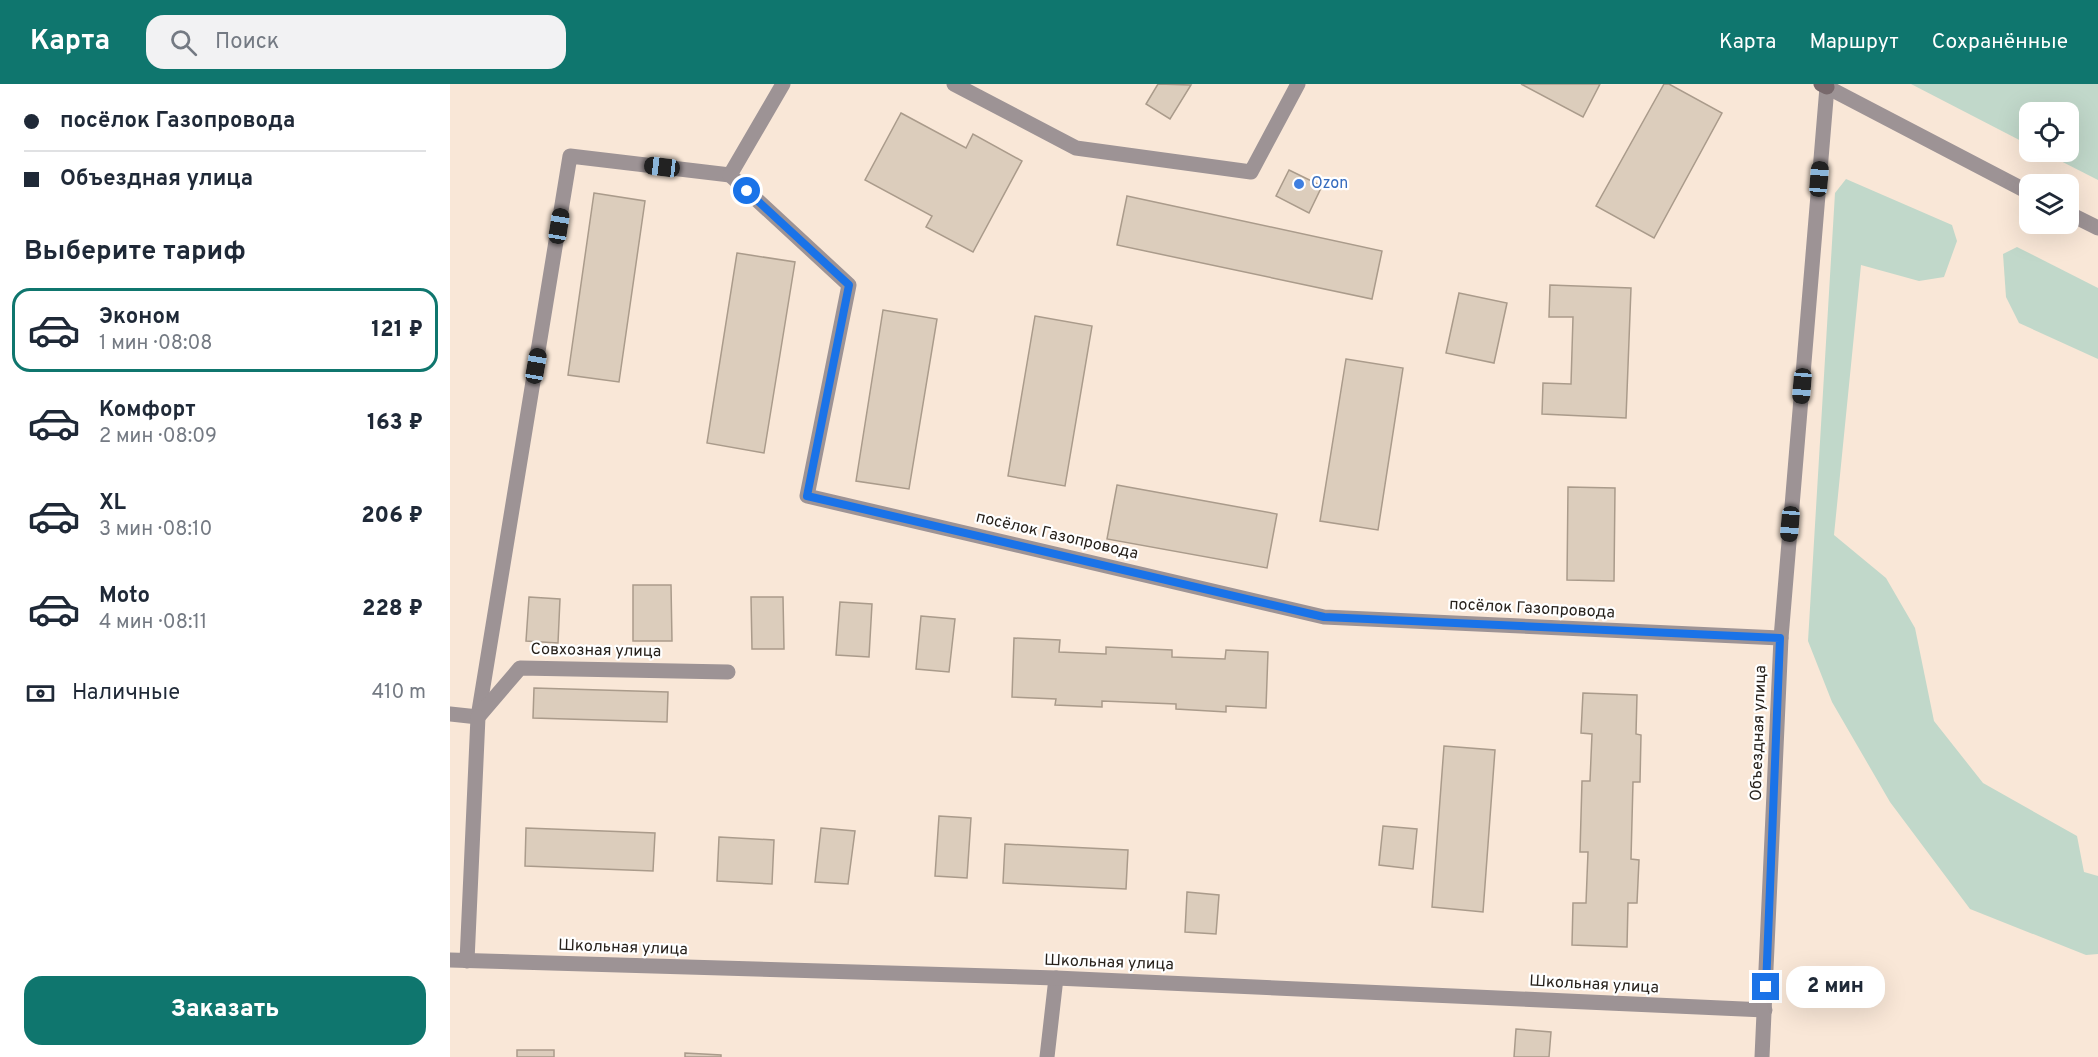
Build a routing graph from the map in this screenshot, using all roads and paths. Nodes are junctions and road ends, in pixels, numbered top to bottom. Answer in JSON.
{"nodes":[{"id":1,"x":783,"y":84,"type":"edge"},
{"id":2,"x":954,"y":84,"type":"edge"},
{"id":3,"x":1298,"y":84,"type":"edge"},
{"id":4,"x":1826,"y":85,"type":"edge"},
{"id":5,"x":730,"y":175,"type":"junction"},
{"id":6,"x":2019,"y":187,"type":"edge"},
{"id":7,"x":2079,"y":218,"type":"edge"},
{"id":8,"x":2098,"y":228,"type":"edge"},
{"id":9,"x":1780,"y":638,"type":"junction"},
{"id":10,"x":728,"y":672,"type":"dead end"},
{"id":11,"x":450,"y":714,"type":"edge"},
{"id":12,"x":478,"y":717,"type":"junction"},
{"id":13,"x":450,"y":960,"type":"edge"},
{"id":14,"x":467,"y":961,"type":"junction"},
{"id":15,"x":1056,"y":978,"type":"junction"},
{"id":16,"x":1765,"y":1010,"type":"junction"},
{"id":17,"x":1047,"y":1057,"type":"edge"},
{"id":18,"x":1762,"y":1057,"type":"edge"}],
"edges":[{"from":1,"to":5,"type":"street"},
{"from":2,"to":3,"type":"street"},
{"from":4,"to":6,"type":"street"},
{"from":4,"to":9,"type":"street","name":"Объездная улица"},
{"from":5,"to":9,"type":"street","name":"посёлок Газопровода"},
{"from":5,"to":12,"type":"street"},
{"from":7,"to":8,"type":"street"},
{"from":9,"to":16,"type":"street","name":"Объездная улица"},
{"from":10,"to":12,"type":"street","name":"Совхозная улица"},
{"from":11,"to":12,"type":"street"},
{"from":12,"to":14,"type":"street"},
{"from":13,"to":14,"type":"street","name":"Школьная улица"},
{"from":14,"to":15,"type":"street","name":"Школьная улица"},
{"from":15,"to":16,"type":"street","name":"Школьная улица"},
{"from":15,"to":17,"type":"street"},
{"from":16,"to":18,"type":"street","name":"Объездная улица"}]}
